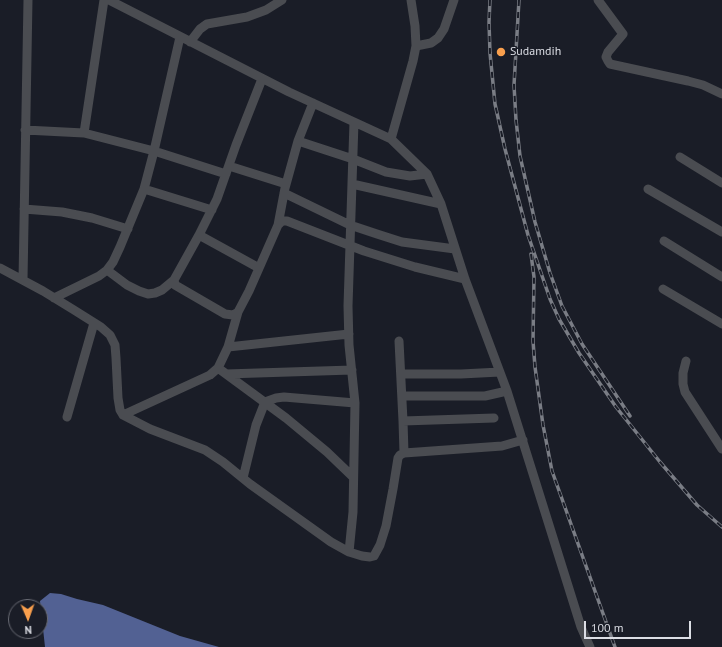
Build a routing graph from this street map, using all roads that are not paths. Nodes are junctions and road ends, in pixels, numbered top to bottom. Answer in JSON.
{"nodes":[{"id":1,"x":28,"y":0,"type":"edge"},
{"id":2,"x":104,"y":0,"type":"edge"},
{"id":3,"x":108,"y":0,"type":"edge"},
{"id":4,"x":282,"y":0,"type":"edge"},
{"id":5,"x":411,"y":0,"type":"edge"},
{"id":6,"x":454,"y":0,"type":"edge"},
{"id":7,"x":598,"y":0,"type":"edge"},
{"id":8,"x":180,"y":37,"type":"junction"},
{"id":9,"x":190,"y":42,"type":"junction"},
{"id":10,"x":416,"y":46,"type":"junction"},
{"id":11,"x":262,"y":78,"type":"junction"},
{"id":12,"x":722,"y":94,"type":"edge"},
{"id":13,"x":313,"y":103,"type":"junction"},
{"id":14,"x":354,"y":122,"type":"junction"},
{"id":15,"x":25,"y":130,"type":"junction"},
{"id":16,"x":84,"y":133,"type":"junction"},
{"id":17,"x":391,"y":139,"type":"junction"},
{"id":18,"x":298,"y":141,"type":"junction"},
{"id":19,"x":154,"y":151,"type":"junction"},
{"id":20,"x":680,"y":157,"type":"dead end"},
{"id":21,"x":353,"y":159,"type":"junction"},
{"id":22,"x":227,"y":170,"type":"junction"},
{"id":23,"x":427,"y":174,"type":"junction"},
{"id":24,"x":722,"y":183,"type":"edge"},
{"id":25,"x":352,"y":184,"type":"junction"},
{"id":26,"x":144,"y":189,"type":"junction"},
{"id":27,"x":285,"y":189,"type":"junction"},
{"id":28,"x":648,"y":189,"type":"dead end"},
{"id":29,"x":441,"y":204,"type":"junction"},
{"id":30,"x":24,"y":209,"type":"junction"},
{"id":31,"x":212,"y":210,"type":"junction"},
{"id":32,"x":278,"y":225,"type":"junction"},
{"id":33,"x":350,"y":225,"type":"junction"},
{"id":34,"x":128,"y":229,"type":"junction"},
{"id":35,"x":722,"y":232,"type":"edge"},
{"id":36,"x":199,"y":235,"type":"junction"},
{"id":37,"x":664,"y":241,"type":"dead end"},
{"id":38,"x":350,"y":245,"type":"junction"},
{"id":39,"x":455,"y":249,"type":"junction"},
{"id":40,"x":0,"y":268,"type":"edge"},
{"id":41,"x":259,"y":268,"type":"junction"},
{"id":42,"x":107,"y":270,"type":"junction"},
{"id":43,"x":722,"y":277,"type":"edge"},
{"id":44,"x":465,"y":279,"type":"junction"},
{"id":45,"x":23,"y":280,"type":"junction"},
{"id":46,"x":174,"y":280,"type":"junction"},
{"id":47,"x":663,"y":289,"type":"dead end"},
{"id":48,"x":54,"y":298,"type":"junction"},
{"id":49,"x":238,"y":312,"type":"junction"},
{"id":50,"x":94,"y":323,"type":"junction"},
{"id":51,"x":722,"y":324,"type":"edge"},
{"id":52,"x":349,"y":334,"type":"junction"},
{"id":53,"x":399,"y":341,"type":"dead end"},
{"id":54,"x":228,"y":347,"type":"junction"},
{"id":55,"x":686,"y":361,"type":"dead end"},
{"id":56,"x":218,"y":368,"type":"junction"},
{"id":57,"x":352,"y":370,"type":"junction"},
{"id":58,"x":500,"y":372,"type":"junction"},
{"id":59,"x":226,"y":374,"type":"junction"},
{"id":60,"x":401,"y":374,"type":"junction"},
{"id":61,"x":508,"y":392,"type":"junction"},
{"id":62,"x":402,"y":396,"type":"junction"},
{"id":63,"x":265,"y":402,"type":"junction"},
{"id":64,"x":355,"y":403,"type":"junction"},
{"id":65,"x":123,"y":415,"type":"junction"},
{"id":66,"x":67,"y":417,"type":"dead end"},
{"id":67,"x":494,"y":418,"type":"dead end"},
{"id":68,"x":404,"y":421,"type":"junction"},
{"id":69,"x":523,"y":440,"type":"junction"},
{"id":70,"x":722,"y":449,"type":"edge"},
{"id":71,"x":404,"y":453,"type":"junction"},
{"id":72,"x":353,"y":477,"type":"junction"},
{"id":73,"x":243,"y":478,"type":"junction"},
{"id":74,"x":350,"y":552,"type":"junction"},
{"id":75,"x":590,"y":647,"type":"edge"}],
"edges":[{"from":1,"to":15,"type":"street"},
{"from":2,"to":16,"type":"street"},
{"from":3,"to":8,"type":"street"},
{"from":4,"to":9,"type":"street"},
{"from":5,"to":10,"type":"street"},
{"from":6,"to":10,"type":"street"},
{"from":7,"to":12,"type":"street"},
{"from":8,"to":9,"type":"street"},
{"from":8,"to":19,"type":"street"},
{"from":9,"to":11,"type":"street"},
{"from":10,"to":17,"type":"street"},
{"from":11,"to":13,"type":"street"},
{"from":11,"to":22,"type":"street"},
{"from":13,"to":14,"type":"street"},
{"from":13,"to":18,"type":"street"},
{"from":14,"to":17,"type":"street"},
{"from":14,"to":21,"type":"street"},
{"from":15,"to":16,"type":"street"},
{"from":15,"to":30,"type":"street"},
{"from":16,"to":19,"type":"street"},
{"from":17,"to":23,"type":"street"},
{"from":18,"to":21,"type":"street"},
{"from":18,"to":27,"type":"street"},
{"from":19,"to":22,"type":"street"},
{"from":19,"to":26,"type":"street"},
{"from":20,"to":24,"type":"street"},
{"from":21,"to":23,"type":"street"},
{"from":21,"to":25,"type":"street"},
{"from":22,"to":27,"type":"street"},
{"from":22,"to":31,"type":"street"},
{"from":23,"to":29,"type":"street"},
{"from":25,"to":29,"type":"street"},
{"from":25,"to":33,"type":"street"},
{"from":26,"to":31,"type":"street"},
{"from":26,"to":34,"type":"street"},
{"from":27,"to":32,"type":"street"},
{"from":27,"to":33,"type":"street"},
{"from":28,"to":35,"type":"street"},
{"from":29,"to":39,"type":"street"},
{"from":30,"to":34,"type":"street"},
{"from":30,"to":45,"type":"street"},
{"from":31,"to":36,"type":"street"},
{"from":32,"to":38,"type":"street"},
{"from":32,"to":41,"type":"street"},
{"from":33,"to":38,"type":"street"},
{"from":33,"to":39,"type":"street"},
{"from":34,"to":42,"type":"street"},
{"from":36,"to":41,"type":"street"},
{"from":36,"to":46,"type":"street"},
{"from":37,"to":43,"type":"street"},
{"from":38,"to":44,"type":"street"},
{"from":38,"to":52,"type":"street"},
{"from":39,"to":44,"type":"street"},
{"from":40,"to":45,"type":"street"},
{"from":41,"to":49,"type":"street"},
{"from":42,"to":46,"type":"street"},
{"from":42,"to":48,"type":"street"},
{"from":44,"to":58,"type":"street"},
{"from":45,"to":48,"type":"street"},
{"from":46,"to":49,"type":"street"},
{"from":47,"to":51,"type":"street"},
{"from":48,"to":50,"type":"street"},
{"from":49,"to":54,"type":"street"},
{"from":50,"to":65,"type":"street"},
{"from":50,"to":66,"type":"street"},
{"from":52,"to":54,"type":"street"},
{"from":52,"to":57,"type":"street"},
{"from":53,"to":60,"type":"street"},
{"from":54,"to":56,"type":"street"},
{"from":55,"to":70,"type":"street"},
{"from":56,"to":59,"type":"street"},
{"from":56,"to":65,"type":"street"},
{"from":57,"to":59,"type":"street"},
{"from":57,"to":64,"type":"street"},
{"from":58,"to":60,"type":"street"},
{"from":58,"to":61,"type":"street"},
{"from":59,"to":63,"type":"street"},
{"from":60,"to":62,"type":"street"},
{"from":61,"to":62,"type":"street"},
{"from":61,"to":69,"type":"street"},
{"from":62,"to":68,"type":"street"},
{"from":63,"to":64,"type":"street"},
{"from":63,"to":72,"type":"street"},
{"from":63,"to":73,"type":"street"},
{"from":64,"to":72,"type":"street"},
{"from":65,"to":73,"type":"street"},
{"from":67,"to":68,"type":"street"},
{"from":68,"to":71,"type":"street"},
{"from":69,"to":71,"type":"street"},
{"from":69,"to":75,"type":"street"},
{"from":71,"to":74,"type":"street"},
{"from":72,"to":74,"type":"street"},
{"from":73,"to":74,"type":"street"}]}
